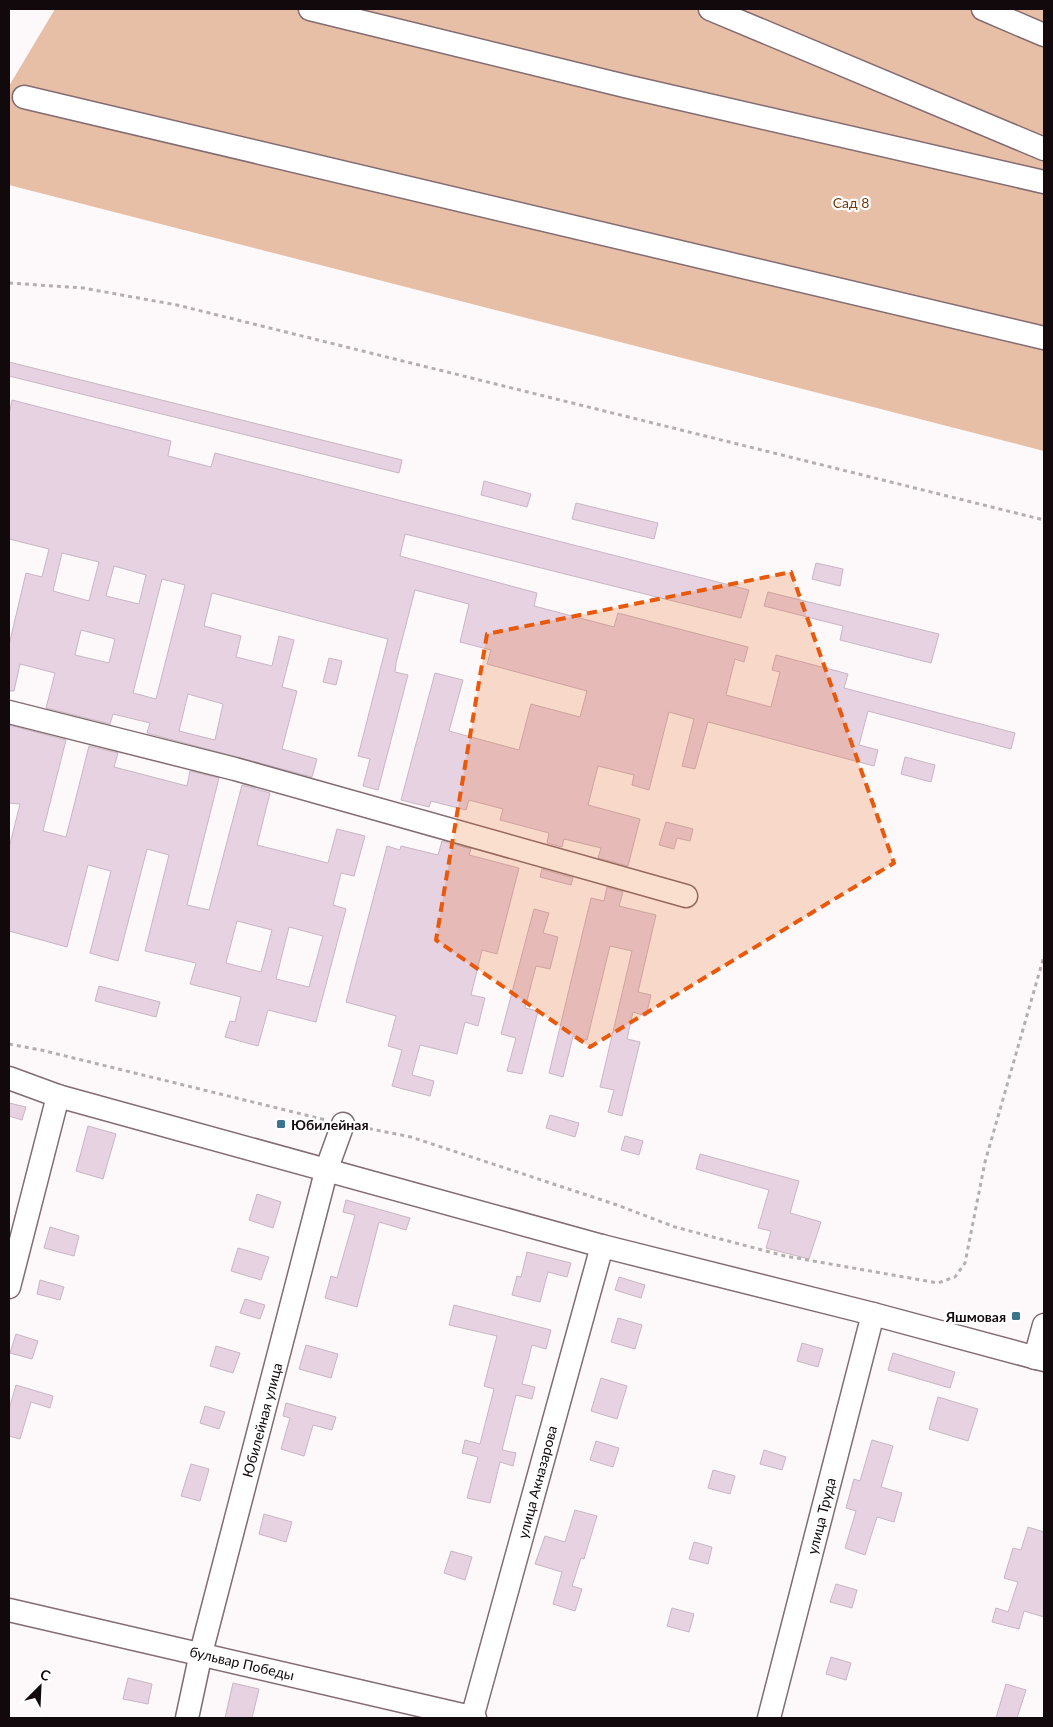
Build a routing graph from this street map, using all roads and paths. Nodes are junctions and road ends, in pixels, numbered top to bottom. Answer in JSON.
{"nodes":[{"id":1,"x":310,"y":9,"type":"edge"},
{"id":2,"x":710,"y":9,"type":"edge"},
{"id":3,"x":983,"y":9,"type":"edge"},
{"id":4,"x":1044,"y":35,"type":"edge"},
{"id":5,"x":24,"y":97,"type":"dead end"},
{"id":6,"x":1044,"y":149,"type":"edge"},
{"id":7,"x":1044,"y":182,"type":"edge"},
{"id":8,"x":9,"y":284,"type":"edge"},
{"id":9,"x":1044,"y":338,"type":"edge"},
{"id":10,"x":1044,"y":520,"type":"edge"},
{"id":11,"x":9,"y":712,"type":"edge"},
{"id":12,"x":686,"y":896,"type":"dead end"},
{"id":13,"x":1044,"y":956,"type":"edge"},
{"id":14,"x":9,"y":1044,"type":"edge"},
{"id":15,"x":9,"y":1078,"type":"edge"},
{"id":16,"x":58,"y":1096,"type":"junction"},
{"id":17,"x":343,"y":1124,"type":"junction"},
{"id":18,"x":328,"y":1168,"type":"junction"},
{"id":19,"x":602,"y":1246,"type":"junction"},
{"id":20,"x":9,"y":1287,"type":"edge"},
{"id":21,"x":873,"y":1314,"type":"junction"},
{"id":22,"x":1044,"y":1325,"type":"edge"},
{"id":23,"x":1040,"y":1359,"type":"edge"},
{"id":24,"x":9,"y":1610,"type":"edge"},
{"id":25,"x":201,"y":1654,"type":"junction"},
{"id":26,"x":187,"y":1718,"type":"edge"},
{"id":27,"x":473,"y":1718,"type":"edge"},
{"id":28,"x":770,"y":1718,"type":"edge"}],
"edges":[{"from":1,"to":7,"type":"street"},
{"from":2,"to":6,"type":"street"},
{"from":3,"to":4,"type":"street"},
{"from":5,"to":9,"type":"street"},
{"from":8,"to":10,"type":"path"},
{"from":11,"to":12,"type":"street"},
{"from":13,"to":17,"type":"path"},
{"from":14,"to":17,"type":"path"},
{"from":15,"to":16,"type":"street"},
{"from":16,"to":18,"type":"street"},
{"from":16,"to":20,"type":"street"},
{"from":17,"to":18,"type":"street","name":"Юбилейная улица"},
{"from":18,"to":19,"type":"street"},
{"from":18,"to":25,"type":"street","name":"Юбилейная улица"},
{"from":19,"to":21,"type":"street"},
{"from":19,"to":27,"type":"street","name":"улица Акназарова"},
{"from":21,"to":23,"type":"street"},
{"from":21,"to":28,"type":"street","name":"улица Труда"},
{"from":22,"to":23,"type":"street"},
{"from":24,"to":25,"type":"street","name":"бульвар Победы"},
{"from":25,"to":26,"type":"street","name":"Юбилейная улица"},
{"from":25,"to":27,"type":"street","name":"бульвар Победы"}]}
